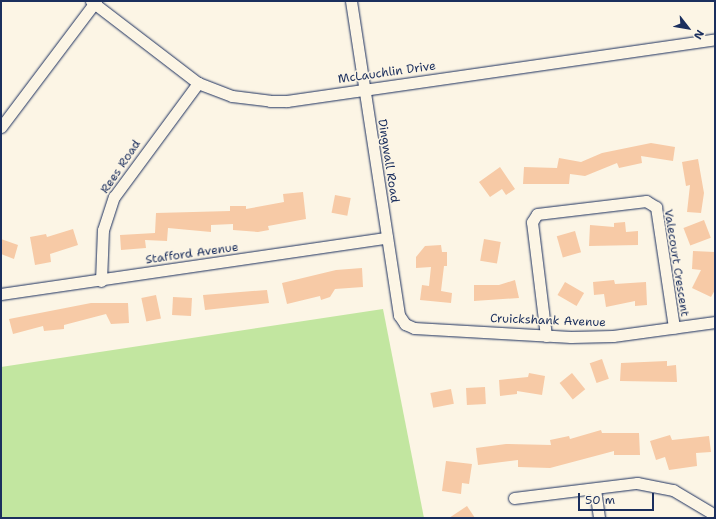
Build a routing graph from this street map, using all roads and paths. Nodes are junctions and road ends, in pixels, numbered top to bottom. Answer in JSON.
{"nodes":[{"id":1,"x":351,"y":1,"type":"edge"},
{"id":2,"x":94,"y":2,"type":"edge"},
{"id":3,"x":715,"y":39,"type":"edge"},
{"id":4,"x":198,"y":83,"type":"junction"},
{"id":5,"x":363,"y":89,"type":"junction"},
{"id":6,"x":1,"y":127,"type":"edge"},
{"id":7,"x":387,"y":238,"type":"junction"},
{"id":8,"x":101,"y":281,"type":"junction"},
{"id":9,"x":1,"y":294,"type":"edge"},
{"id":10,"x":715,"y":322,"type":"edge"},
{"id":11,"x":405,"y":324,"type":"joint"},
{"id":12,"x":674,"y":328,"type":"junction"},
{"id":13,"x":546,"y":336,"type":"junction"},
{"id":14,"x":595,"y":489,"type":"junction"},
{"id":15,"x":514,"y":498,"type":"dead end"},
{"id":16,"x":710,"y":512,"type":"dead end"},
{"id":17,"x":599,"y":518,"type":"edge"}],
"edges":[{"from":1,"to":5,"type":"street","name":"Dingwall Road"},
{"from":2,"to":4,"type":"street","name":"McLauchlin Drive"},
{"from":2,"to":6,"type":"street"},
{"from":3,"to":5,"type":"street","name":"McLauchlin Drive"},
{"from":4,"to":5,"type":"street","name":"McLauchlin Drive"},
{"from":4,"to":8,"type":"street","name":"Rees Road"},
{"from":5,"to":7,"type":"street","name":"Dingwall Road"},
{"from":7,"to":8,"type":"street","name":"Stafford Avenue"},
{"from":7,"to":11,"type":"street","name":"Dingwall Road"},
{"from":8,"to":9,"type":"street","name":"Stafford Avenue"},
{"from":10,"to":12,"type":"street","name":"Cruickshank Avenue"},
{"from":11,"to":13,"type":"street","name":"Cruickshank Avenue"},
{"from":12,"to":13,"type":"street","name":"Cruickshank Avenue"},
{"from":12,"to":13,"type":"street","name":"Valecourt Crescent"},
{"from":14,"to":15,"type":"street"},
{"from":14,"to":16,"type":"street"},
{"from":14,"to":17,"type":"street"}]}
